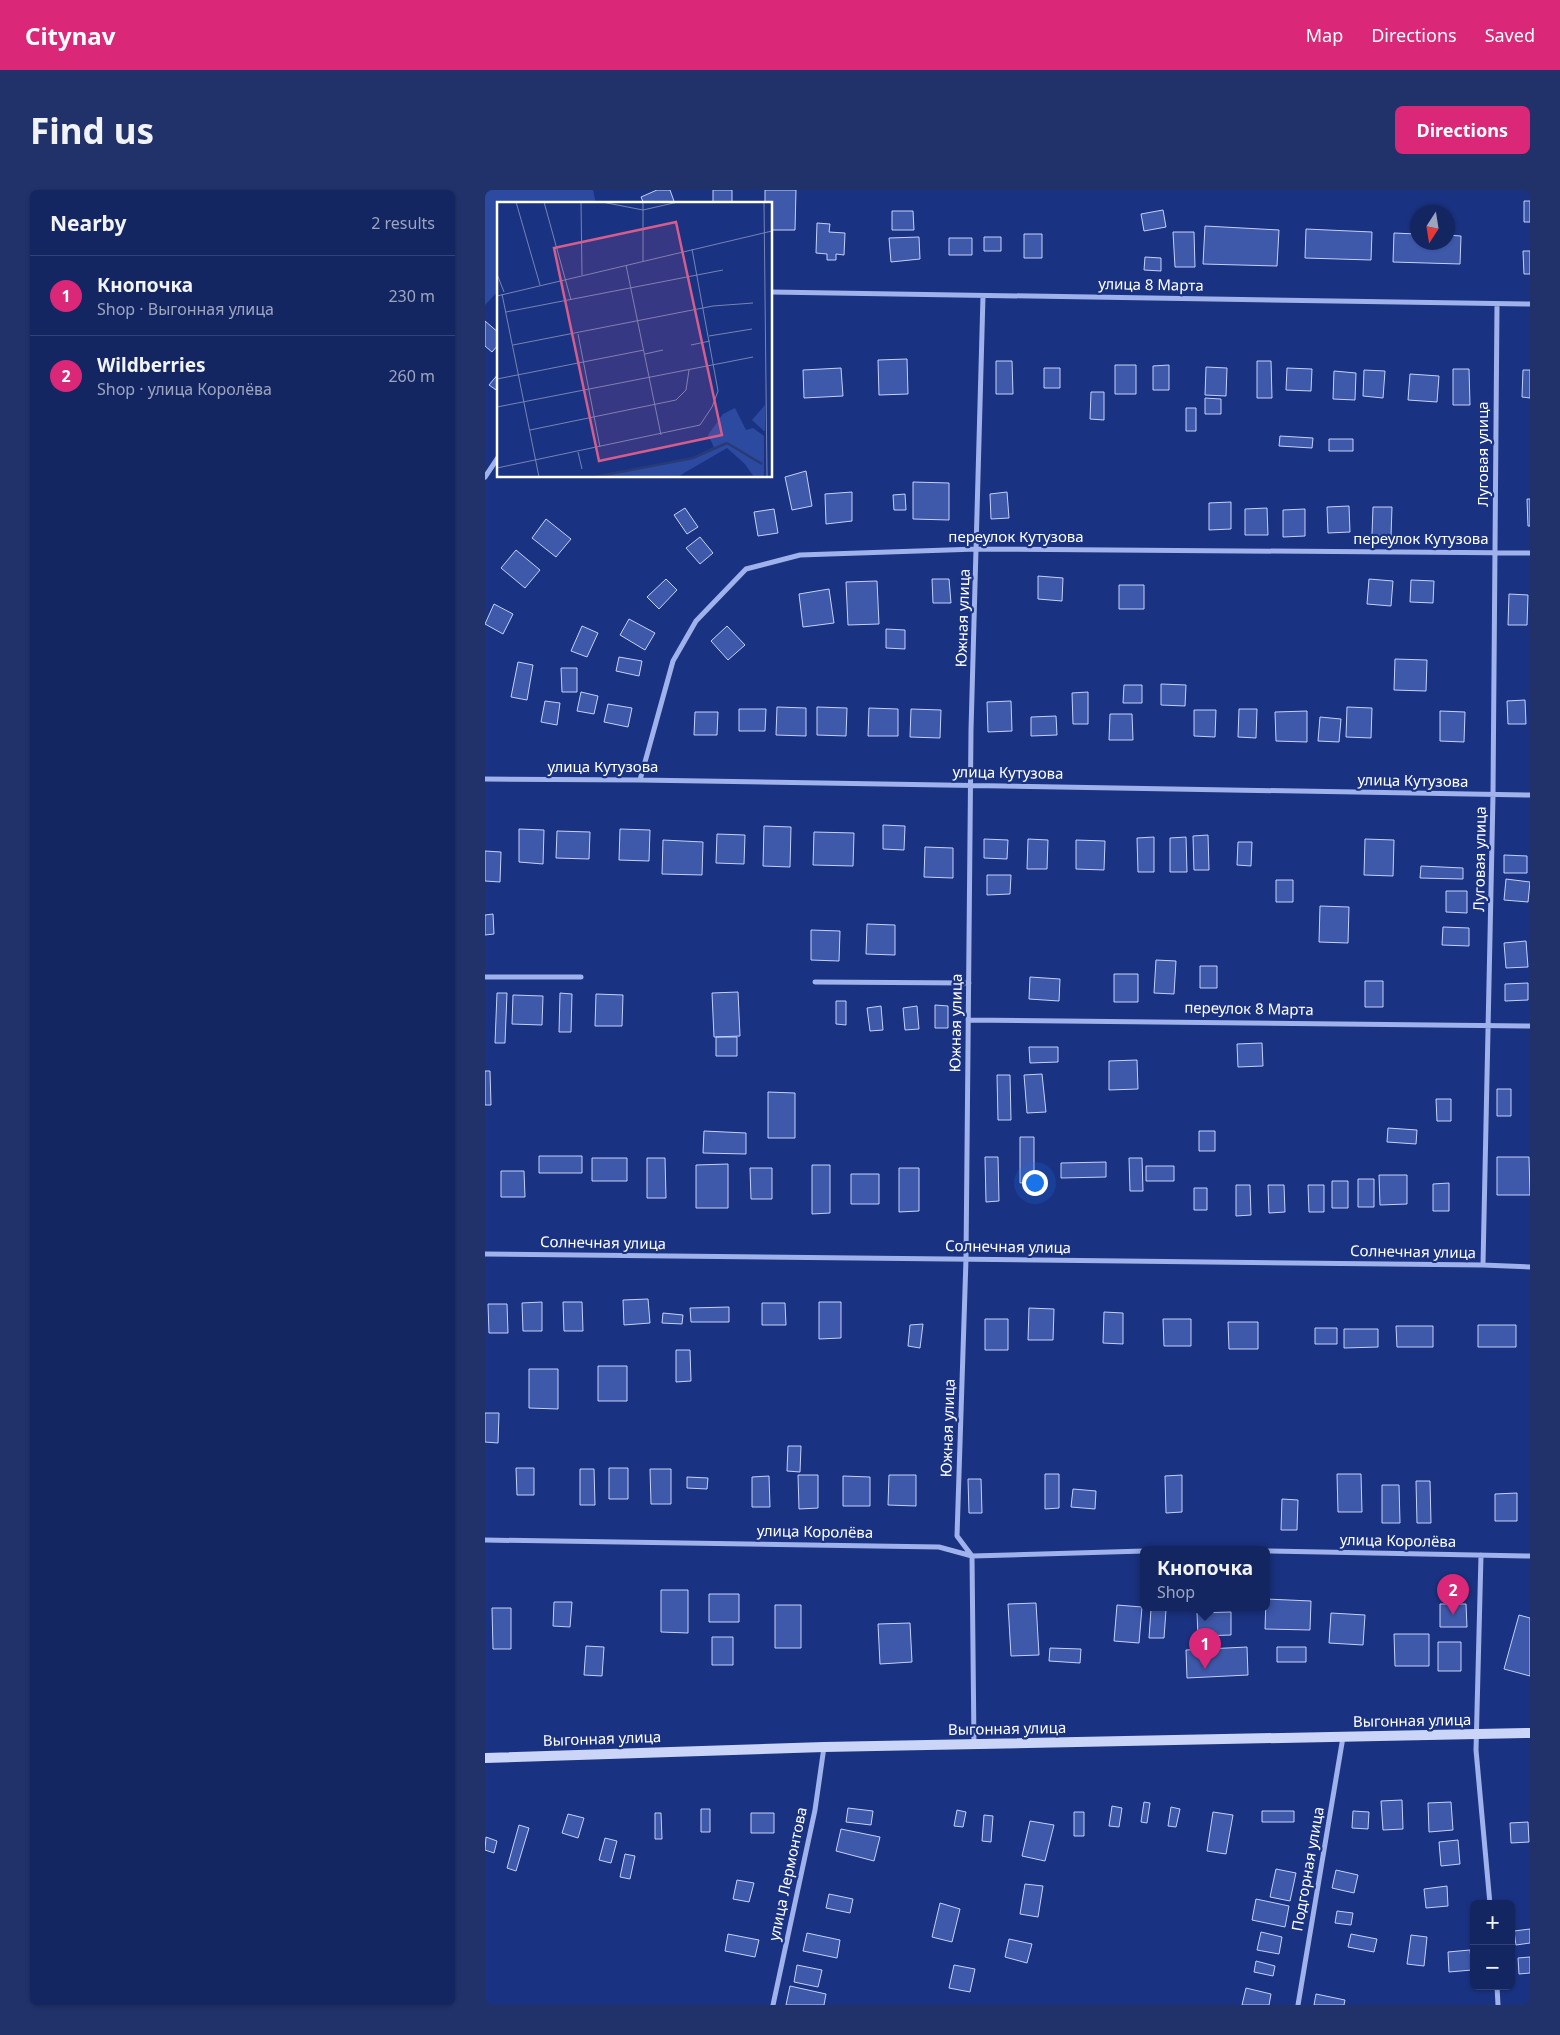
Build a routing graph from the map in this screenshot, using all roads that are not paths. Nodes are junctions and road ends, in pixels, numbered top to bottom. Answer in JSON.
{"nodes":[{"id":1,"x":773,"y":292,"type":"edge"},
{"id":2,"x":983,"y":296,"type":"junction"},
{"id":3,"x":1497,"y":304,"type":"junction"},
{"id":4,"x":1530,"y":304,"type":"edge"},
{"id":5,"x":497,"y":459,"type":"edge"},
{"id":6,"x":485,"y":477,"type":"edge"},
{"id":7,"x":977,"y":549,"type":"junction"},
{"id":8,"x":1495,"y":552,"type":"junction"},
{"id":9,"x":1530,"y":553,"type":"edge"},
{"id":10,"x":485,"y":780,"type":"edge"},
{"id":11,"x":640,"y":780,"type":"junction"},
{"id":12,"x":971,"y":785,"type":"junction"},
{"id":13,"x":1493,"y":795,"type":"junction"},
{"id":14,"x":1530,"y":795,"type":"edge"},
{"id":15,"x":485,"y":977,"type":"edge"},
{"id":16,"x":581,"y":977,"type":"dead end"},
{"id":17,"x":815,"y":982,"type":"dead end"},
{"id":18,"x":969,"y":983,"type":"junction"},
{"id":19,"x":968,"y":1020,"type":"junction"},
{"id":20,"x":1489,"y":1025,"type":"junction"},
{"id":21,"x":1530,"y":1026,"type":"edge"},
{"id":22,"x":485,"y":1254,"type":"edge"},
{"id":23,"x":966,"y":1260,"type":"junction"},
{"id":24,"x":1483,"y":1265,"type":"junction"},
{"id":25,"x":1530,"y":1267,"type":"edge"},
{"id":26,"x":485,"y":1540,"type":"edge"},
{"id":27,"x":1270,"y":1551,"type":"edge"},
{"id":28,"x":1140,"y":1552,"type":"edge"},
{"id":29,"x":1481,"y":1555,"type":"junction"},
{"id":30,"x":972,"y":1556,"type":"junction"},
{"id":31,"x":1530,"y":1556,"type":"edge"},
{"id":32,"x":1478,"y":1734,"type":"junction"},
{"id":33,"x":1530,"y":1734,"type":"edge"},
{"id":34,"x":1343,"y":1737,"type":"junction"},
{"id":35,"x":974,"y":1745,"type":"junction"},
{"id":36,"x":824,"y":1747,"type":"junction"},
{"id":37,"x":485,"y":1758,"type":"edge"},
{"id":38,"x":1490,"y":1900,"type":"edge"},
{"id":39,"x":1497,"y":1990,"type":"edge"},
{"id":40,"x":773,"y":2005,"type":"edge"},
{"id":41,"x":1298,"y":2005,"type":"edge"},
{"id":42,"x":1498,"y":2005,"type":"edge"}],
"edges":[{"from":1,"to":2,"type":"street","name":"улица 8 Марта"},
{"from":2,"to":3,"type":"street","name":"улица 8 Марта"},
{"from":2,"to":7,"type":"street","name":"Южная улица"},
{"from":3,"to":4,"type":"street","name":"улица 8 Марта"},
{"from":3,"to":8,"type":"street","name":"Луговая улица"},
{"from":5,"to":6,"type":"street"},
{"from":7,"to":8,"type":"street","name":"переулок Кутузова"},
{"from":7,"to":11,"type":"street","name":"переулок Кутузова"},
{"from":7,"to":12,"type":"street","name":"Южная улица"},
{"from":8,"to":9,"type":"street","name":"переулок Кутузова"},
{"from":8,"to":13,"type":"street","name":"Луговая улица"},
{"from":10,"to":11,"type":"street","name":"улица Кутузова"},
{"from":11,"to":12,"type":"street","name":"улица Кутузова"},
{"from":12,"to":13,"type":"street","name":"улица Кутузова"},
{"from":12,"to":18,"type":"street","name":"Южная улица"},
{"from":13,"to":14,"type":"street","name":"улица Кутузова"},
{"from":13,"to":20,"type":"street","name":"Луговая улица"},
{"from":15,"to":16,"type":"street"},
{"from":17,"to":18,"type":"street"},
{"from":18,"to":19,"type":"street","name":"Южная улица"},
{"from":19,"to":20,"type":"street","name":"переулок 8 Марта"},
{"from":19,"to":23,"type":"street","name":"Южная улица"},
{"from":20,"to":21,"type":"street","name":"переулок 8 Марта"},
{"from":20,"to":24,"type":"street","name":"Луговая улица"},
{"from":22,"to":23,"type":"street","name":"Солнечная улица"},
{"from":23,"to":24,"type":"street","name":"Солнечная улица"},
{"from":23,"to":30,"type":"street","name":"Южная улица"},
{"from":24,"to":25,"type":"street","name":"Солнечная улица"},
{"from":26,"to":30,"type":"street","name":"улица Королёва"},
{"from":27,"to":29,"type":"street","name":"улица Королёва"},
{"from":28,"to":30,"type":"street","name":"улица Королёва"},
{"from":29,"to":31,"type":"street","name":"улица Королёва"},
{"from":29,"to":32,"type":"street"},
{"from":30,"to":35,"type":"street"},
{"from":32,"to":33,"type":"street","name":"Выгонная улица"},
{"from":32,"to":34,"type":"street","name":"Выгонная улица"},
{"from":32,"to":38,"type":"street"},
{"from":34,"to":35,"type":"street","name":"Выгонная улица"},
{"from":34,"to":41,"type":"street","name":"Подгорная улица"},
{"from":35,"to":36,"type":"street","name":"Выгонная улица"},
{"from":36,"to":37,"type":"street","name":"Выгонная улица"},
{"from":36,"to":40,"type":"street","name":"улица Лермонтова"},
{"from":39,"to":42,"type":"street"}]}
